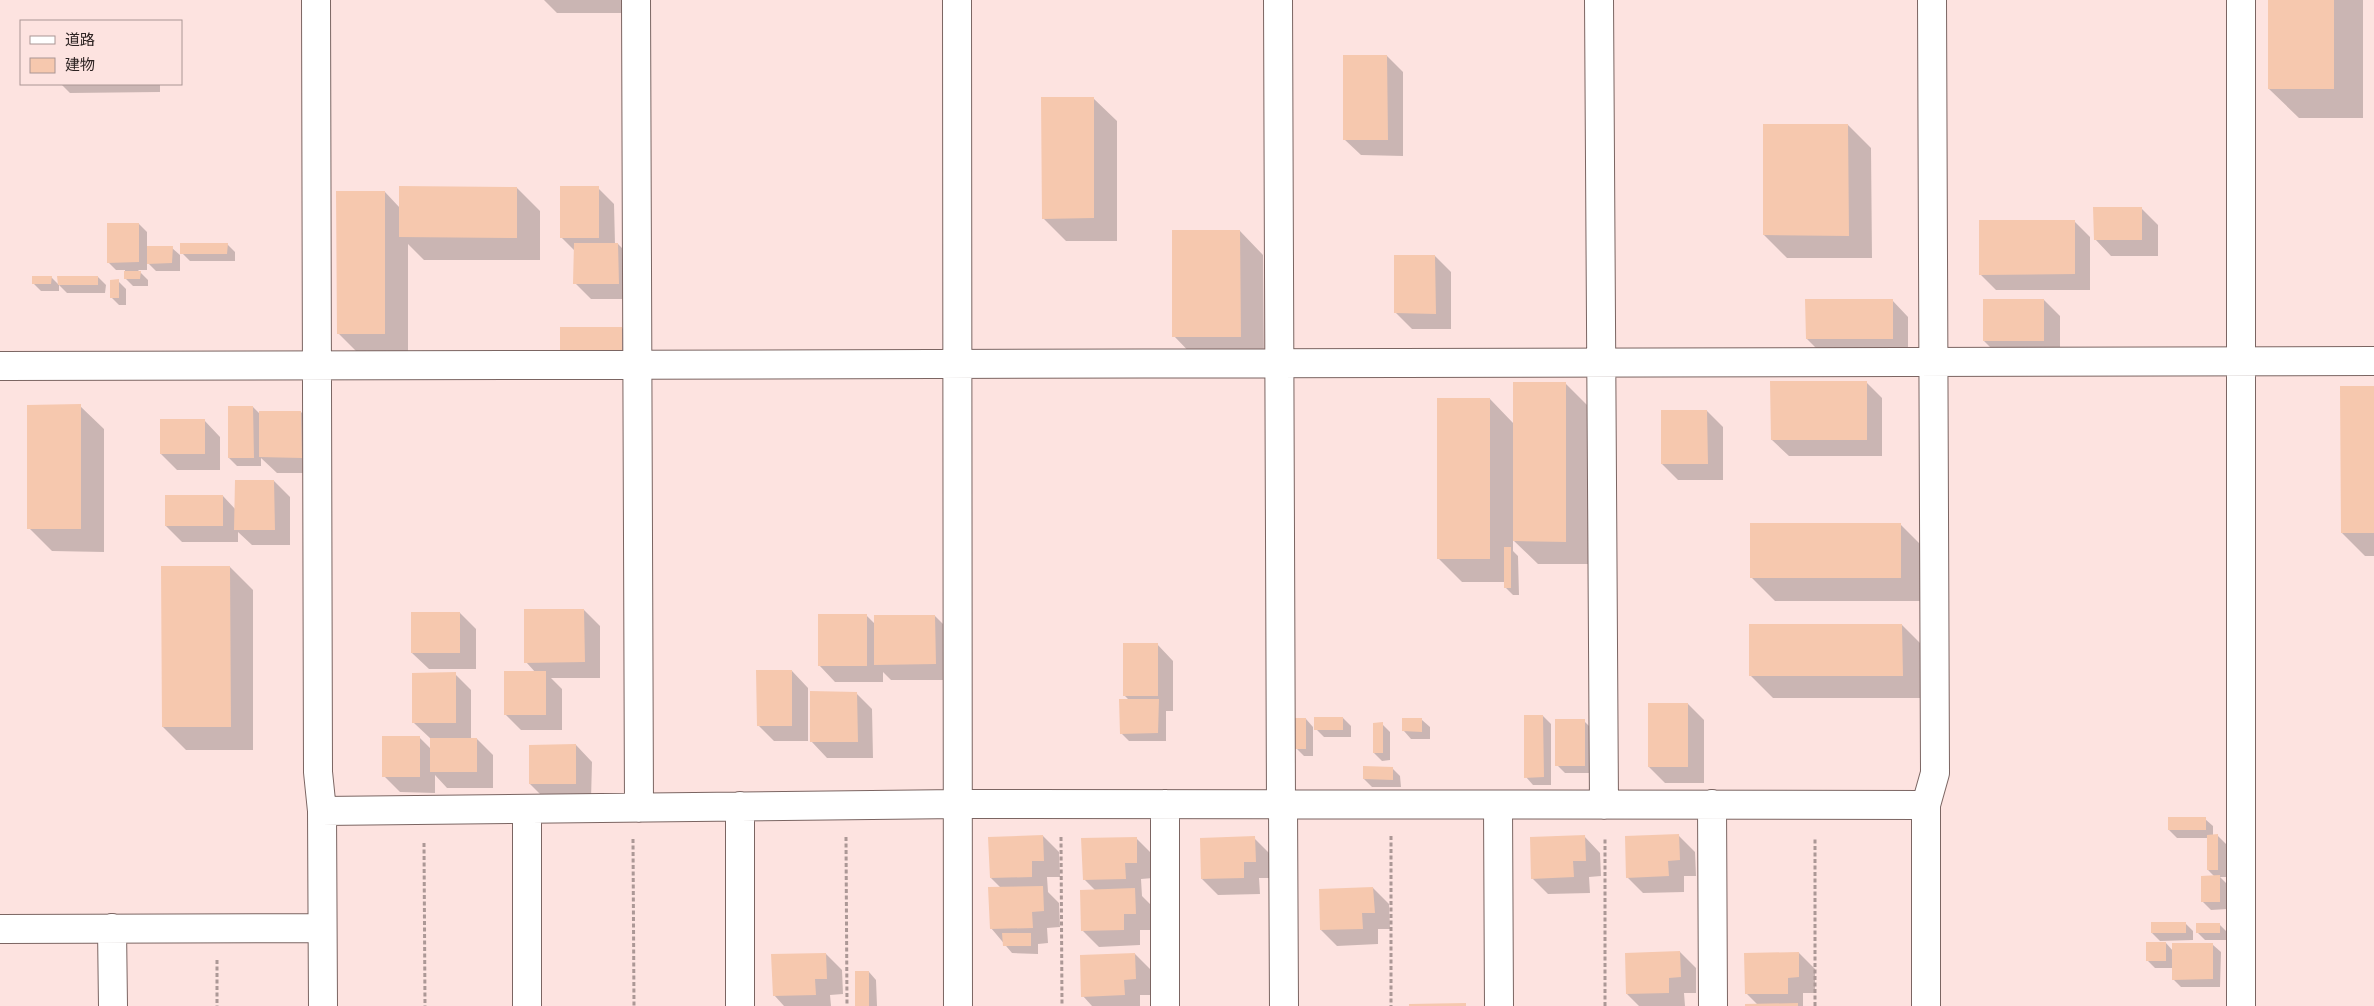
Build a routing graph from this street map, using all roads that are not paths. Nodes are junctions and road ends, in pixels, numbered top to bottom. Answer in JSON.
{"nodes":[{"id":1,"x":316,"y":0,"type":"edge"},
{"id":2,"x":636,"y":0,"type":"edge"},
{"id":3,"x":958,"y":0,"type":"edge"},
{"id":4,"x":1278,"y":0,"type":"edge"},
{"id":5,"x":1599,"y":0,"type":"edge"},
{"id":6,"x":1932,"y":0,"type":"edge"},
{"id":7,"x":2241,"y":0,"type":"edge"},
{"id":8,"x":2240,"y":361,"type":"junction"},
{"id":9,"x":2374,"y":361,"type":"edge"},
{"id":10,"x":1932,"y":362,"type":"junction"},
{"id":11,"x":959,"y":363,"type":"junction"},
{"id":12,"x":1278,"y":363,"type":"junction"},
{"id":13,"x":1599,"y":363,"type":"junction"},
{"id":14,"x":637,"y":364,"type":"junction"},
{"id":15,"x":318,"y":365,"type":"junction"},
{"id":16,"x":0,"y":366,"type":"edge"},
{"id":17,"x":959,"y":804,"type":"junction"},
{"id":18,"x":1165,"y":804,"type":"junction"},
{"id":19,"x":1712,"y":804,"type":"junction"},
{"id":20,"x":1282,"y":805,"type":"junction"},
{"id":21,"x":1604,"y":805,"type":"junction"},
{"id":22,"x":1926,"y":805,"type":"junction"},
{"id":23,"x":740,"y":806,"type":"junction"},
{"id":24,"x":1498,"y":806,"type":"junction"},
{"id":25,"x":636,"y":808,"type":"junction"},
{"id":26,"x":527,"y":809,"type":"junction"},
{"id":27,"x":322,"y":811,"type":"junction"},
{"id":28,"x":112,"y":928,"type":"junction"},
{"id":29,"x":322,"y":928,"type":"junction"},
{"id":30,"x":0,"y":929,"type":"edge"},
{"id":31,"x":113,"y":1006,"type":"edge"},
{"id":32,"x":322,"y":1006,"type":"edge"},
{"id":33,"x":527,"y":1006,"type":"edge"},
{"id":34,"x":740,"y":1006,"type":"edge"},
{"id":35,"x":958,"y":1006,"type":"edge"},
{"id":36,"x":1165,"y":1006,"type":"edge"},
{"id":37,"x":1284,"y":1006,"type":"edge"},
{"id":38,"x":1499,"y":1006,"type":"edge"},
{"id":39,"x":1713,"y":1006,"type":"edge"},
{"id":40,"x":1926,"y":1006,"type":"edge"},
{"id":41,"x":2241,"y":1006,"type":"edge"}],
"edges":[{"from":1,"to":15,"type":"street"},
{"from":2,"to":14,"type":"street"},
{"from":3,"to":11,"type":"street"},
{"from":4,"to":12,"type":"street"},
{"from":5,"to":13,"type":"street"},
{"from":6,"to":10,"type":"street"},
{"from":7,"to":8,"type":"street"},
{"from":8,"to":9,"type":"street"},
{"from":8,"to":10,"type":"street"},
{"from":8,"to":41,"type":"street"},
{"from":10,"to":13,"type":"street"},
{"from":10,"to":22,"type":"street"},
{"from":11,"to":12,"type":"street"},
{"from":11,"to":14,"type":"street"},
{"from":11,"to":17,"type":"street"},
{"from":12,"to":13,"type":"street"},
{"from":12,"to":20,"type":"street"},
{"from":13,"to":21,"type":"street"},
{"from":14,"to":15,"type":"street"},
{"from":14,"to":25,"type":"street"},
{"from":15,"to":16,"type":"street"},
{"from":15,"to":27,"type":"street"},
{"from":17,"to":18,"type":"street"},
{"from":17,"to":23,"type":"street"},
{"from":17,"to":35,"type":"street"},
{"from":18,"to":20,"type":"street"},
{"from":18,"to":36,"type":"street"},
{"from":19,"to":21,"type":"street"},
{"from":19,"to":22,"type":"street"},
{"from":19,"to":39,"type":"street"},
{"from":20,"to":24,"type":"street"},
{"from":20,"to":37,"type":"street"},
{"from":21,"to":24,"type":"street"},
{"from":22,"to":40,"type":"street"},
{"from":23,"to":25,"type":"street"},
{"from":23,"to":34,"type":"street"},
{"from":24,"to":38,"type":"street"},
{"from":25,"to":26,"type":"street"},
{"from":26,"to":27,"type":"street"},
{"from":26,"to":33,"type":"street"},
{"from":27,"to":29,"type":"street"},
{"from":28,"to":29,"type":"street"},
{"from":28,"to":30,"type":"street"},
{"from":28,"to":31,"type":"street"},
{"from":29,"to":32,"type":"street"}]}
